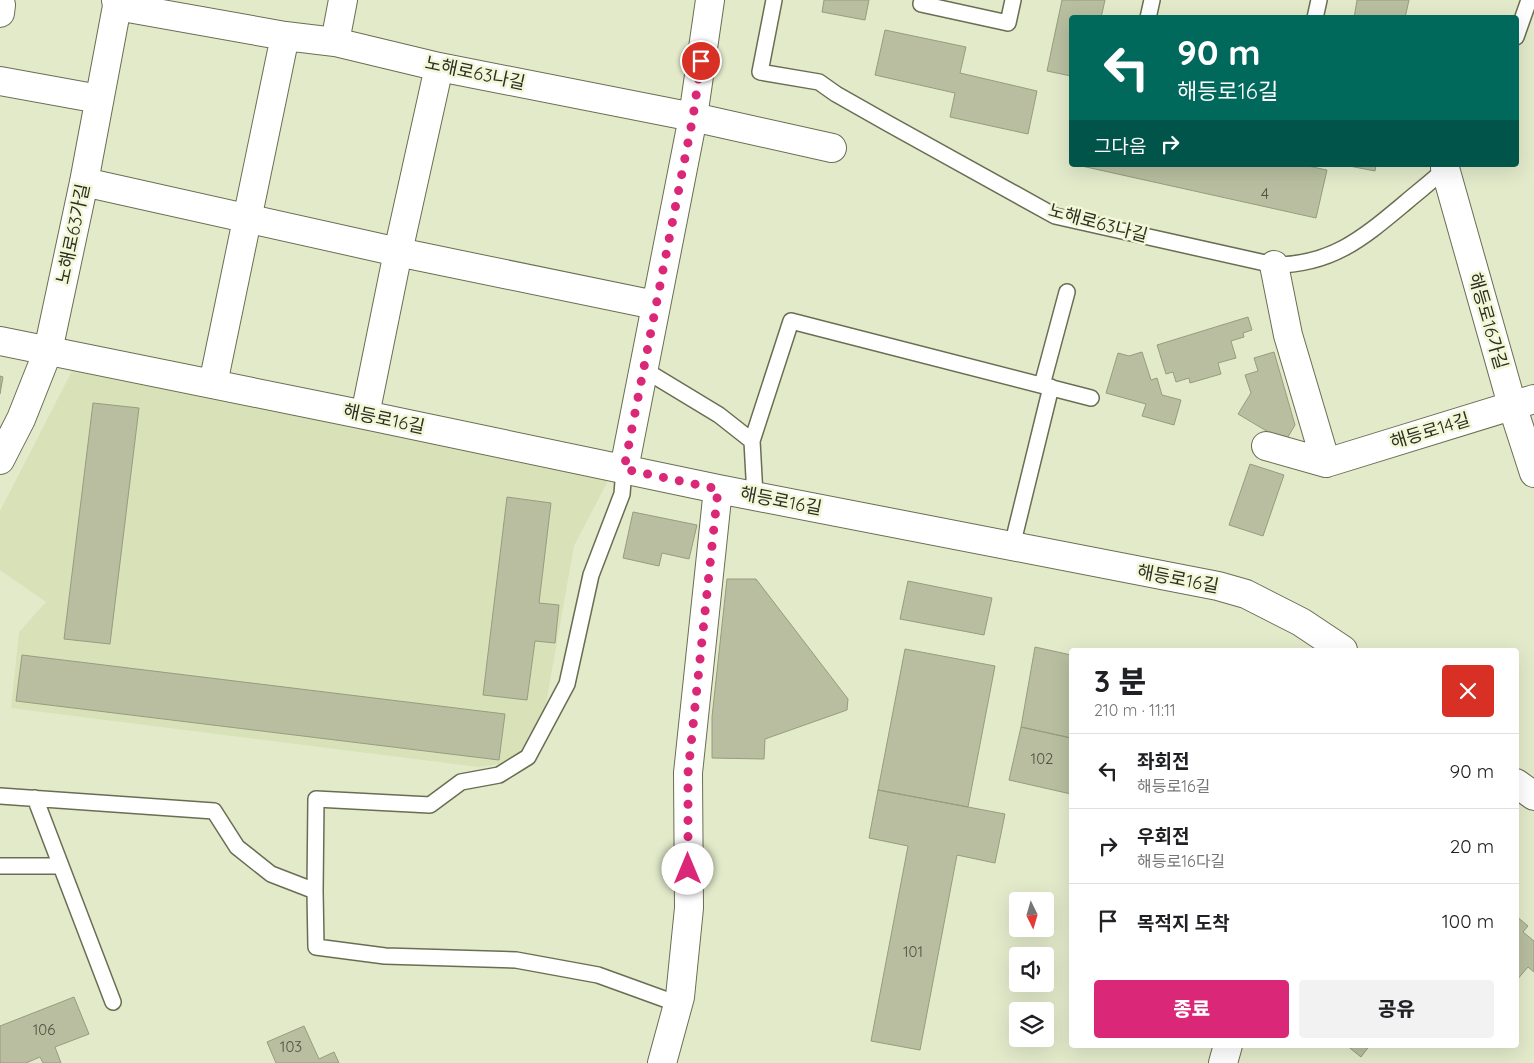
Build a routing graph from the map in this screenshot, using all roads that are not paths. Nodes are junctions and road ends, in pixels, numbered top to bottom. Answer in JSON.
{"nodes":[{"id":1,"x":343,"y":0,"type":"edge"},
{"id":2,"x":710,"y":0,"type":"edge"},
{"id":3,"x":774,"y":0,"type":"edge"},
{"id":4,"x":922,"y":0,"type":"edge"},
{"id":5,"x":1013,"y":0,"type":"edge"},
{"id":6,"x":1152,"y":0,"type":"edge"},
{"id":7,"x":1319,"y":0,"type":"edge"},
{"id":8,"x":1529,"y":0,"type":"edge"},
{"id":9,"x":116,"y":3,"type":"edge"},
{"id":10,"x":1149,"y":15,"type":"edge"},
{"id":11,"x":1316,"y":15,"type":"edge"},
{"id":12,"x":1519,"y":28,"type":"edge"},
{"id":13,"x":285,"y":36,"type":"junction"},
{"id":14,"x":335,"y":42,"type":"junction"},
{"id":15,"x":439,"y":67,"type":"junction"},
{"id":16,"x":0,"y":80,"type":"edge"},
{"id":17,"x":99,"y":99,"type":"junction"},
{"id":18,"x":693,"y":117,"type":"junction"},
{"id":19,"x":832,"y":148,"type":"dead end"},
{"id":20,"x":1447,"y":167,"type":"edge"},
{"id":21,"x":84,"y":182,"type":"junction"},
{"id":22,"x":247,"y":219,"type":"junction"},
{"id":23,"x":398,"y":252,"type":"junction"},
{"id":24,"x":1274,"y":265,"type":"junction"},
{"id":25,"x":1067,"y":292,"type":"dead end"},
{"id":26,"x":655,"y":305,"type":"junction"},
{"id":27,"x":0,"y":341,"type":"edge"},
{"id":28,"x":48,"y":351,"type":"junction"},
{"id":29,"x":643,"y":369,"type":"junction"},
{"id":30,"x":212,"y":384,"type":"junction"},
{"id":31,"x":1046,"y":386,"type":"junction"},
{"id":32,"x":1091,"y":398,"type":"dead end"},
{"id":33,"x":1523,"y":402,"type":"edge"},
{"id":34,"x":365,"y":414,"type":"junction"},
{"id":35,"x":752,"y":441,"type":"junction"},
{"id":36,"x":1266,"y":446,"type":"dead end"},
{"id":37,"x":0,"y":460,"type":"edge"},
{"id":38,"x":1326,"y":463,"type":"junction"},
{"id":39,"x":624,"y":469,"type":"junction"},
{"id":40,"x":1534,"y":473,"type":"edge"},
{"id":41,"x":718,"y":489,"type":"junction"},
{"id":42,"x":755,"y":496,"type":"junction"},
{"id":43,"x":1012,"y":546,"type":"junction"},
{"id":44,"x":1339,"y":648,"type":"edge"},
{"id":45,"x":1519,"y":785,"type":"edge"},
{"id":46,"x":0,"y":796,"type":"edge"},
{"id":47,"x":1534,"y":796,"type":"edge"},
{"id":48,"x":35,"y":798,"type":"junction"},
{"id":49,"x":0,"y":866,"type":"edge"},
{"id":50,"x":61,"y":866,"type":"junction"},
{"id":51,"x":315,"y":892,"type":"junction"},
{"id":52,"x":113,"y":1002,"type":"dead end"},
{"id":53,"x":678,"y":1004,"type":"junction"},
{"id":54,"x":1227,"y":1048,"type":"edge"},
{"id":55,"x":662,"y":1063,"type":"edge"},
{"id":56,"x":1223,"y":1063,"type":"edge"}],
"edges":[{"from":1,"to":14,"type":"street"},
{"from":2,"to":18,"type":"street"},
{"from":3,"to":24,"type":"lane","name":"노해로63나길"},
{"from":4,"to":5,"type":"lane"},
{"from":6,"to":10,"type":"lane"},
{"from":7,"to":11,"type":"lane"},
{"from":8,"to":12,"type":"lane"},
{"from":9,"to":13,"type":"street","name":"노해로63나길"},
{"from":9,"to":17,"type":"street","name":"노해로63가길"},
{"from":13,"to":14,"type":"street","name":"노해로63나길"},
{"from":13,"to":22,"type":"street"},
{"from":14,"to":15,"type":"street","name":"노해로63나길"},
{"from":15,"to":18,"type":"street","name":"노해로63나길"},
{"from":15,"to":23,"type":"street"},
{"from":16,"to":17,"type":"street"},
{"from":17,"to":21,"type":"street","name":"노해로63가길"},
{"from":18,"to":19,"type":"street","name":"노해로63나길"},
{"from":18,"to":26,"type":"street"},
{"from":20,"to":24,"type":"lane","name":"노해로63나길"},
{"from":20,"to":33,"type":"street","name":"해등로16가길"},
{"from":21,"to":22,"type":"street"},
{"from":21,"to":28,"type":"street","name":"노해로63가길"},
{"from":22,"to":23,"type":"street"},
{"from":22,"to":30,"type":"street"},
{"from":23,"to":26,"type":"street"},
{"from":23,"to":34,"type":"street"},
{"from":24,"to":38,"type":"street"},
{"from":25,"to":31,"type":"lane"},
{"from":26,"to":29,"type":"street"},
{"from":27,"to":28,"type":"street","name":"해등로16길"},
{"from":28,"to":30,"type":"street","name":"해등로16길"},
{"from":28,"to":37,"type":"street","name":"노해로63가길"},
{"from":29,"to":35,"type":"lane"},
{"from":29,"to":39,"type":"street"},
{"from":30,"to":34,"type":"street","name":"해등로16길"},
{"from":31,"to":32,"type":"lane"},
{"from":31,"to":35,"type":"lane"},
{"from":31,"to":43,"type":"lane"},
{"from":33,"to":38,"type":"street","name":"해등로14길"},
{"from":33,"to":40,"type":"street","name":"해등로16가길"},
{"from":34,"to":39,"type":"street","name":"해등로16길"},
{"from":35,"to":42,"type":"lane"},
{"from":36,"to":38,"type":"street"},
{"from":39,"to":41,"type":"street","name":"해등로16길"},
{"from":39,"to":51,"type":"lane"},
{"from":41,"to":42,"type":"street","name":"해등로16길"},
{"from":41,"to":53,"type":"street"},
{"from":42,"to":43,"type":"street","name":"해등로16길"},
{"from":43,"to":44,"type":"street","name":"해등로16길"},
{"from":45,"to":47,"type":"street"},
{"from":46,"to":48,"type":"lane"},
{"from":48,"to":50,"type":"lane"},
{"from":48,"to":51,"type":"lane"},
{"from":49,"to":50,"type":"lane"},
{"from":50,"to":52,"type":"lane"},
{"from":51,"to":53,"type":"lane"},
{"from":53,"to":55,"type":"street"},
{"from":54,"to":56,"type":"street"}]}
